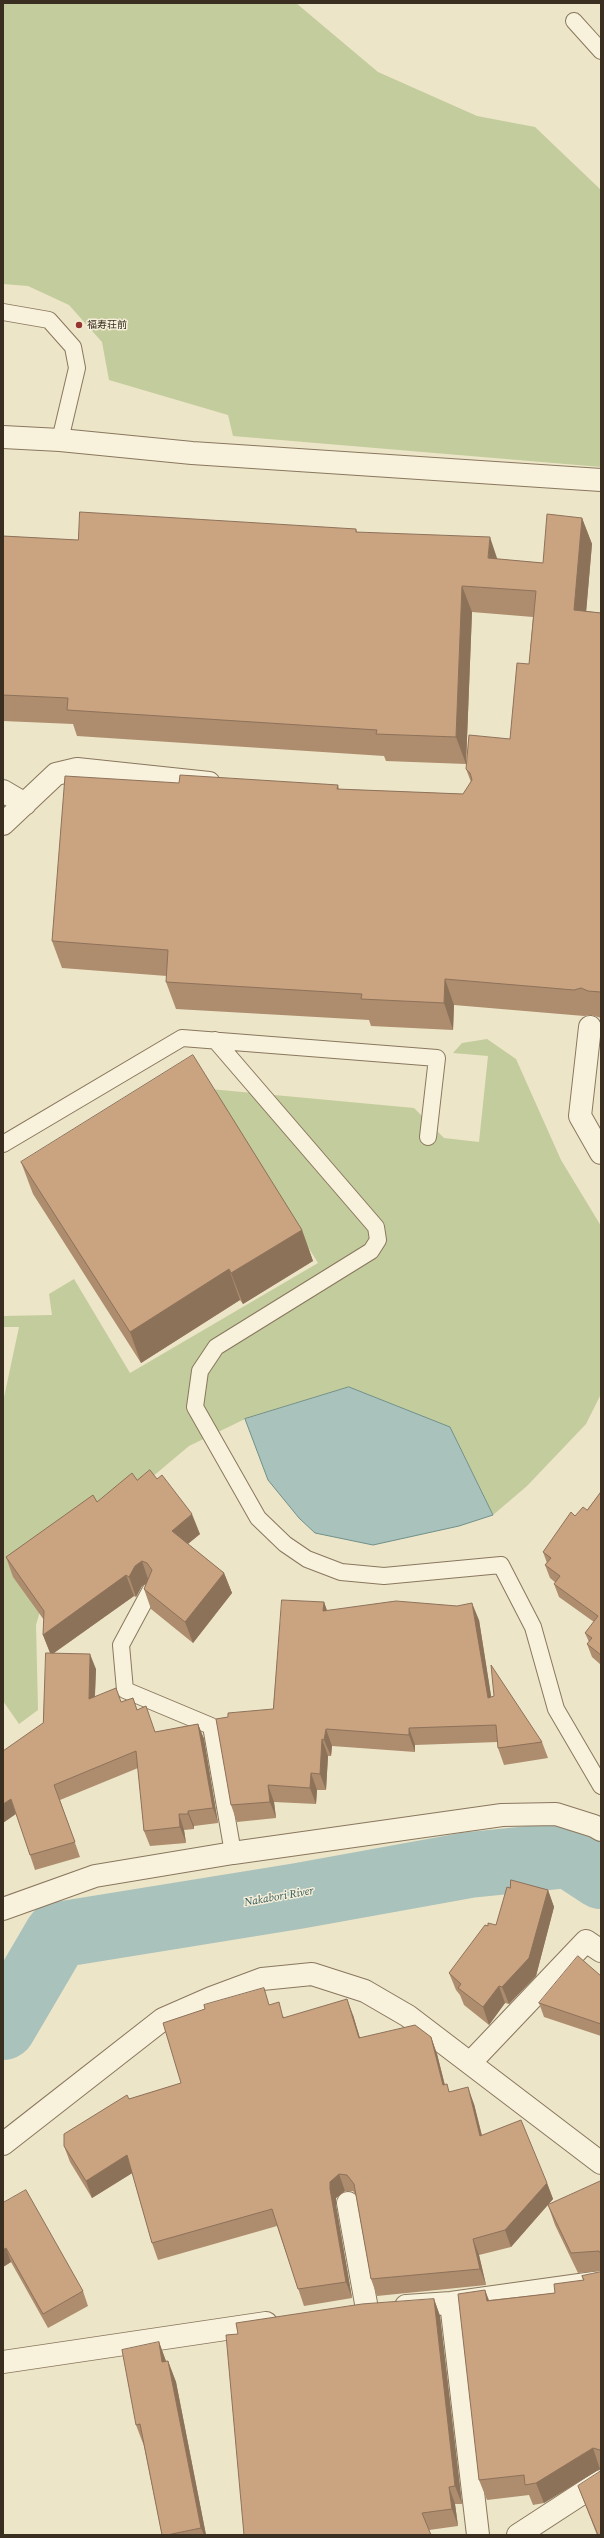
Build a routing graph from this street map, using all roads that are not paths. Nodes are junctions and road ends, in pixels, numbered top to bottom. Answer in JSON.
{"nodes":[{"id":1,"x":574,"y":21,"type":"dead end"},
{"id":2,"x":601,"y":51,"type":"edge"},
{"id":3,"x":3,"y":312,"type":"edge"},
{"id":4,"x":3,"y":437,"type":"edge"},
{"id":5,"x":60,"y":440,"type":"junction"},
{"id":6,"x":601,"y":480,"type":"edge"},
{"id":7,"x":229,"y":785,"type":"edge"},
{"id":8,"x":3,"y":791,"type":"edge"},
{"id":9,"x":25,"y":804,"type":"junction"},
{"id":10,"x":3,"y":824,"type":"edge"},
{"id":11,"x":590,"y":1027,"type":"dead end"},
{"id":12,"x":215,"y":1040,"type":"junction"},
{"id":13,"x":428,"y":1137,"type":"dead end"},
{"id":14,"x":3,"y":1144,"type":"edge"},
{"id":15,"x":601,"y":1153,"type":"edge"},
{"id":16,"x":150,"y":1591,"type":"edge"},
{"id":17,"x":601,"y":1786,"type":"edge"},
{"id":18,"x":601,"y":1830,"type":"edge"},
{"id":19,"x":233,"y":1853,"type":"junction"},
{"id":20,"x":3,"y":1909,"type":"edge"},
{"id":21,"x":601,"y":1951,"type":"edge"},
{"id":22,"x":470,"y":2064,"type":"junction"},
{"id":23,"x":3,"y":2144,"type":"edge"},
{"id":24,"x":601,"y":2163,"type":"edge"},
{"id":25,"x":348,"y":2203,"type":"dead end"},
{"id":26,"x":601,"y":2282,"type":"edge"},
{"id":27,"x":450,"y":2303,"type":"junction"},
{"id":28,"x":366,"y":2309,"type":"junction"},
{"id":29,"x":344,"y":2312,"type":"edge"},
{"id":30,"x":284,"y":2321,"type":"edge"},
{"id":31,"x":3,"y":2362,"type":"edge"},
{"id":32,"x":601,"y":2481,"type":"edge"},
{"id":33,"x":478,"y":2535,"type":"edge"},
{"id":34,"x":518,"y":2535,"type":"edge"}],
"edges":[{"from":1,"to":2,"type":"lane"},
{"from":3,"to":5,"type":"lane"},
{"from":4,"to":5,"type":"street"},
{"from":5,"to":6,"type":"street"},
{"from":7,"to":9,"type":"street"},
{"from":8,"to":9,"type":"street"},
{"from":9,"to":10,"type":"street"},
{"from":11,"to":15,"type":"street"},
{"from":12,"to":13,"type":"lane"},
{"from":12,"to":14,"type":"lane"},
{"from":12,"to":17,"type":"lane"},
{"from":16,"to":19,"type":"lane"},
{"from":18,"to":19,"type":"street"},
{"from":19,"to":20,"type":"street"},
{"from":21,"to":22,"type":"street"},
{"from":22,"to":23,"type":"street"},
{"from":22,"to":24,"type":"street"},
{"from":25,"to":28,"type":"street"},
{"from":26,"to":27,"type":"street"},
{"from":27,"to":28,"type":"street"},
{"from":27,"to":33,"type":"street"},
{"from":28,"to":29,"type":"street"},
{"from":30,"to":31,"type":"street"},
{"from":32,"to":34,"type":"street"}]}
